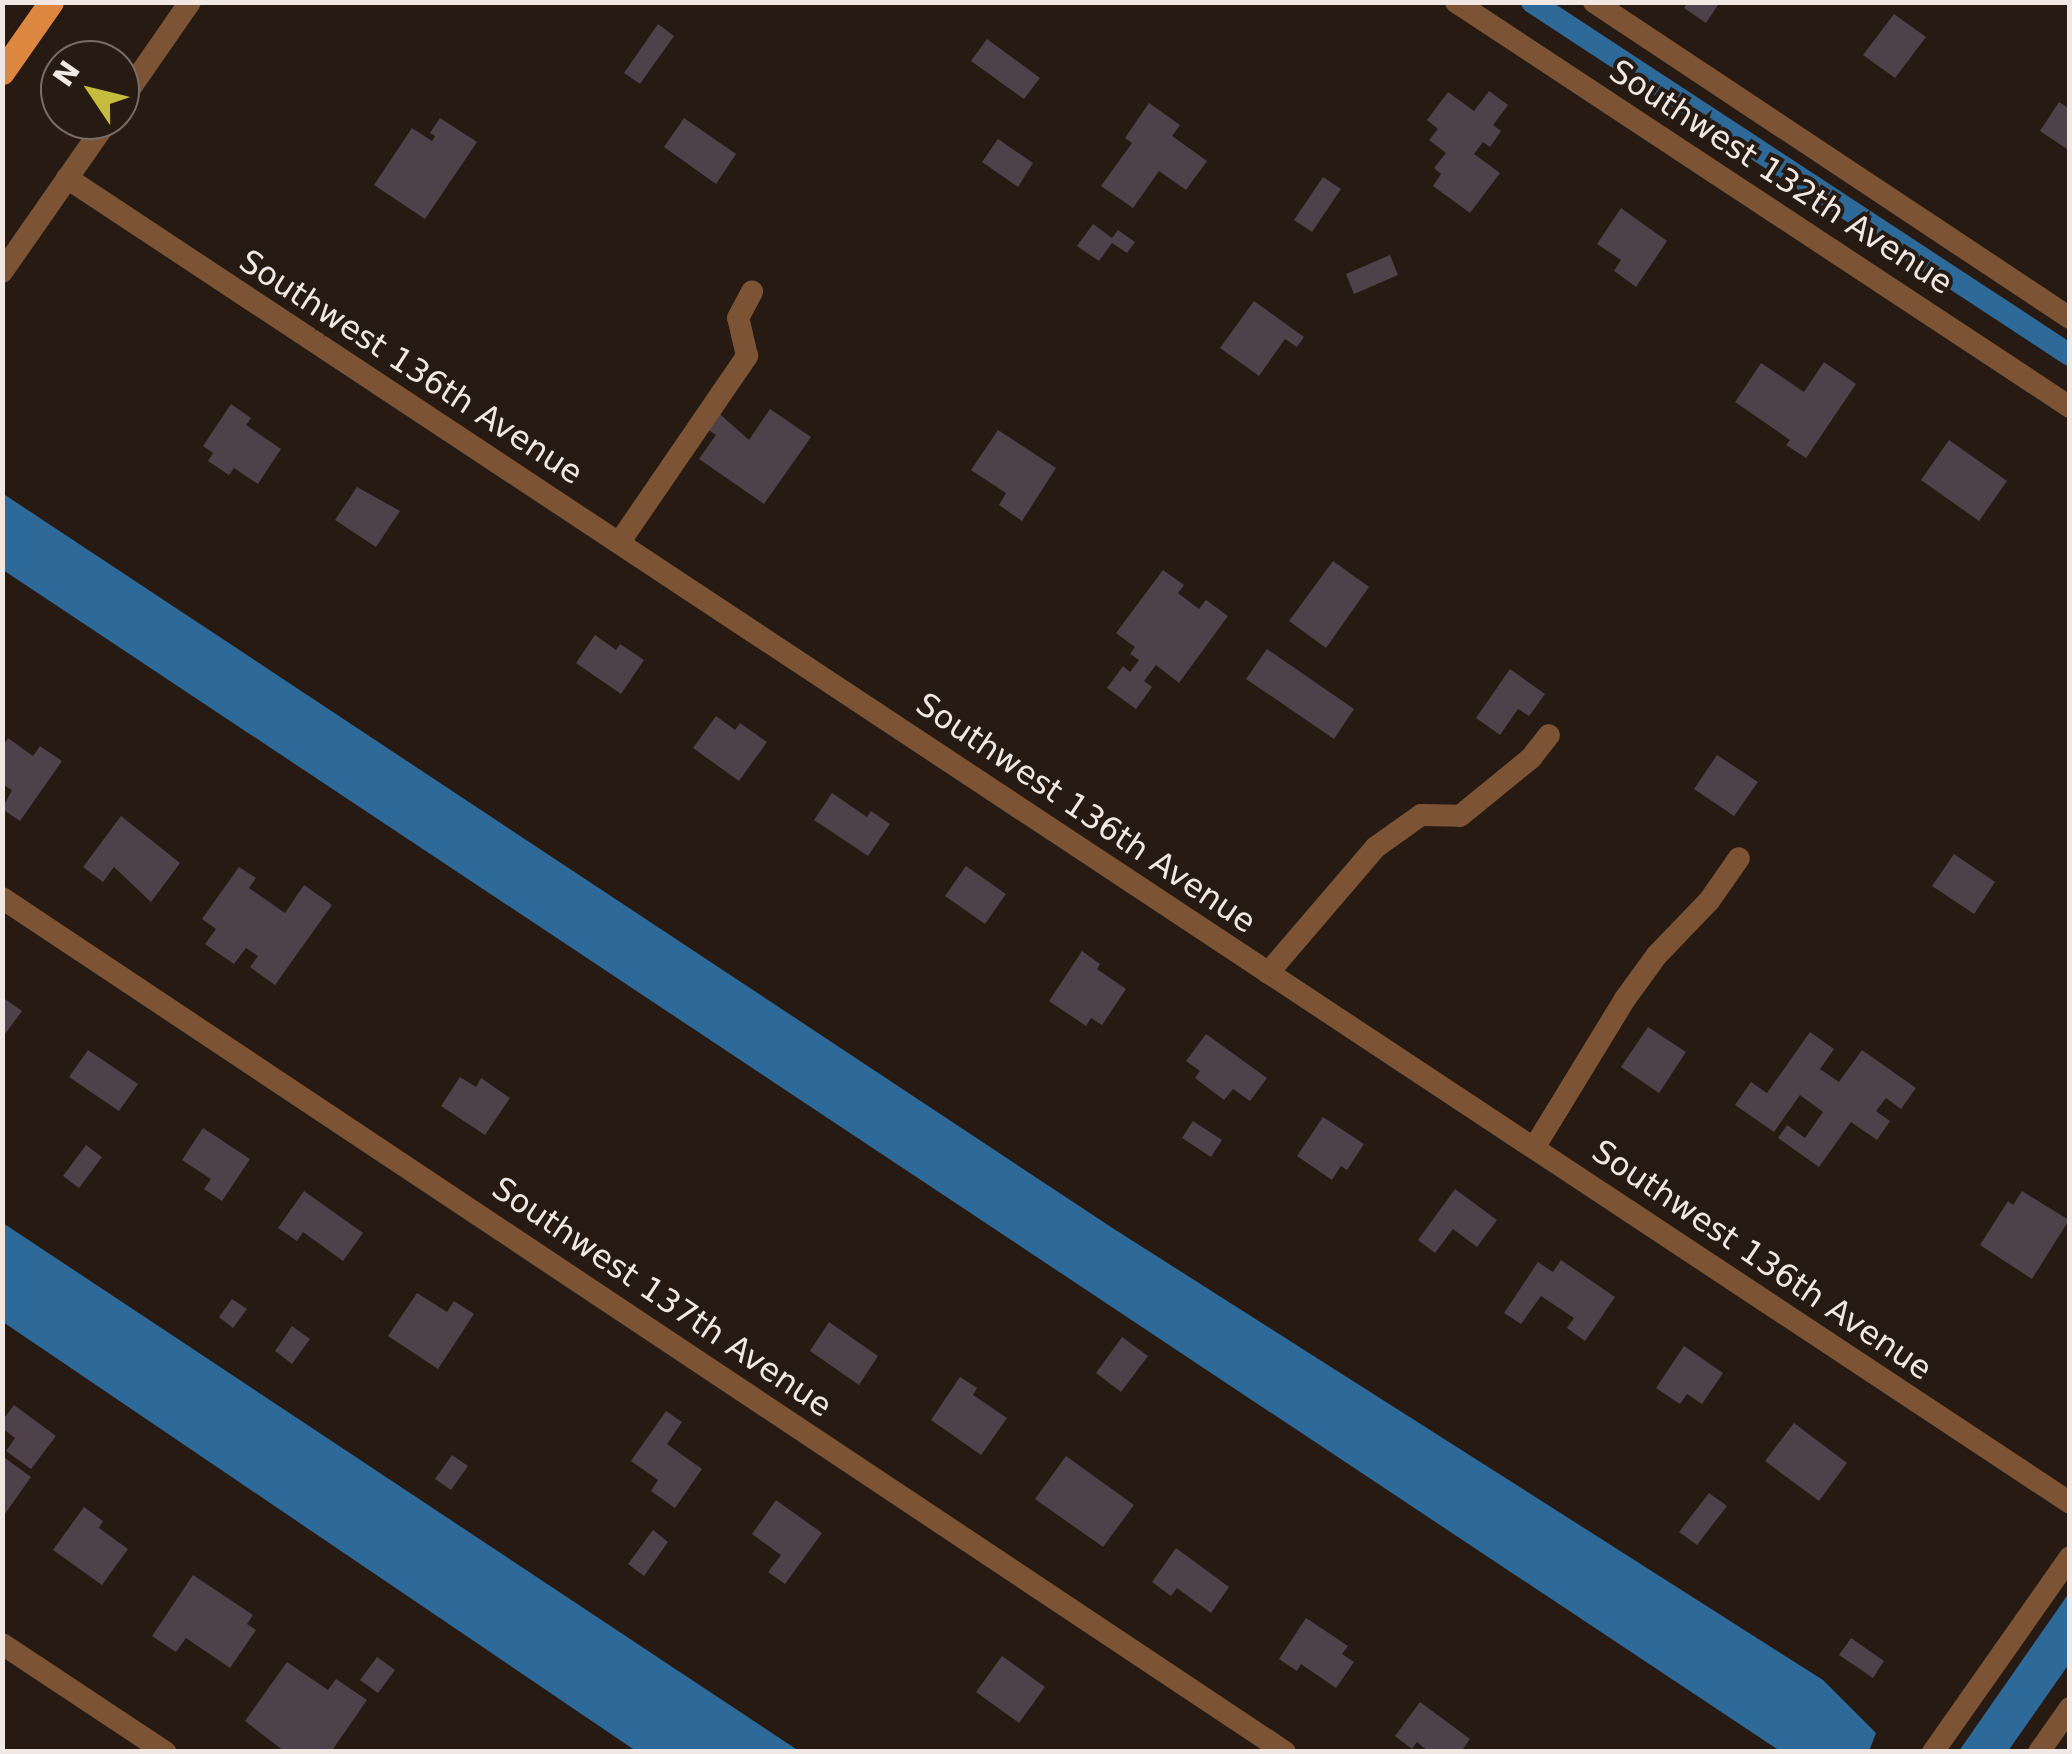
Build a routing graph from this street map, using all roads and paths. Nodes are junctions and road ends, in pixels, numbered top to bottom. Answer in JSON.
{"nodes":[{"id":1,"x":51,"y":2,"type":"edge"},
{"id":2,"x":190,"y":2,"type":"edge"},
{"id":3,"x":1456,"y":2,"type":"edge"},
{"id":4,"x":1594,"y":2,"type":"edge"},
{"id":5,"x":2,"y":72,"type":"edge"},
{"id":6,"x":140,"y":74,"type":"edge"},
{"id":7,"x":94,"y":140,"type":"edge"},
{"id":8,"x":67,"y":178,"type":"junction"},
{"id":9,"x":2,"y":272,"type":"edge"},
{"id":10,"x":752,"y":292,"type":"dead end"},
{"id":11,"x":2070,"y":318,"type":"edge"},
{"id":12,"x":2070,"y":406,"type":"edge"},
{"id":13,"x":619,"y":544,"type":"junction"},
{"id":14,"x":1549,"y":734,"type":"dead end"},
{"id":15,"x":1739,"y":858,"type":"dead end"},
{"id":16,"x":2,"y":898,"type":"edge"},
{"id":17,"x":1268,"y":973,"type":"junction"},
{"id":18,"x":1534,"y":1148,"type":"junction"},
{"id":19,"x":2070,"y":1503,"type":"edge"},
{"id":20,"x":2070,"y":1557,"type":"edge"},
{"id":21,"x":2,"y":1644,"type":"edge"},
{"id":22,"x":2070,"y":1708,"type":"edge"},
{"id":23,"x":165,"y":1752,"type":"edge"},
{"id":24,"x":1285,"y":1752,"type":"edge"},
{"id":25,"x":1932,"y":1752,"type":"edge"},
{"id":26,"x":2038,"y":1752,"type":"edge"}],
"edges":[{"from":1,"to":5,"type":"main road"},
{"from":2,"to":6,"type":"street"},
{"from":3,"to":12,"type":"street","name":"Southwest 132th Avenue"},
{"from":4,"to":11,"type":"street"},
{"from":7,"to":8,"type":"street"},
{"from":8,"to":9,"type":"street"},
{"from":8,"to":13,"type":"street","name":"Southwest 136th Avenue"},
{"from":10,"to":13,"type":"street"},
{"from":13,"to":17,"type":"street","name":"Southwest 136th Avenue"},
{"from":14,"to":17,"type":"street"},
{"from":15,"to":18,"type":"street"},
{"from":16,"to":24,"type":"street","name":"Southwest 137th Avenue"},
{"from":17,"to":18,"type":"street","name":"Southwest 136th Avenue"},
{"from":18,"to":19,"type":"street","name":"Southwest 136th Avenue"},
{"from":20,"to":25,"type":"street"},
{"from":21,"to":23,"type":"street"},
{"from":22,"to":26,"type":"street"}]}
